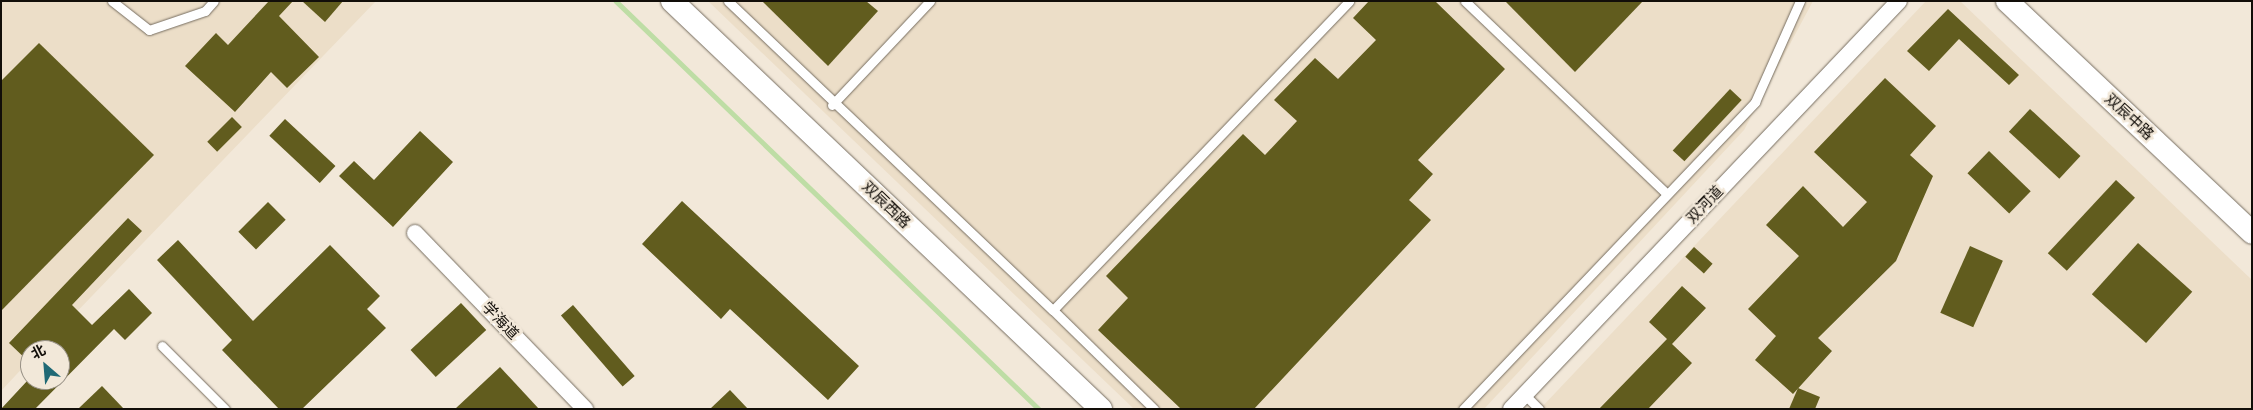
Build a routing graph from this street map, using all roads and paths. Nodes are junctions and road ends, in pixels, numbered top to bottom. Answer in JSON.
{"nodes":[{"id":1,"x":112,"y":1,"type":"edge"},
{"id":2,"x":214,"y":1,"type":"edge"},
{"id":3,"x":672,"y":1,"type":"edge"},
{"id":4,"x":728,"y":1,"type":"edge"},
{"id":5,"x":930,"y":1,"type":"edge"},
{"id":6,"x":1349,"y":1,"type":"edge"},
{"id":7,"x":1465,"y":1,"type":"edge"},
{"id":8,"x":1800,"y":1,"type":"edge"},
{"id":9,"x":1899,"y":1,"type":"edge"},
{"id":10,"x":2007,"y":1,"type":"edge"},
{"id":11,"x":832,"y":105,"type":"junction"},
{"id":12,"x":1665,"y":192,"type":"junction"},
{"id":13,"x":415,"y":232,"type":"dead end"},
{"id":14,"x":2252,"y":233,"type":"edge"},
{"id":15,"x":1053,"y":310,"type":"junction"},
{"id":16,"x":162,"y":346,"type":"dead end"},
{"id":17,"x":1525,"y":395,"type":"junction"},
{"id":18,"x":225,"y":409,"type":"edge"},
{"id":19,"x":585,"y":409,"type":"edge"},
{"id":20,"x":1101,"y":409,"type":"edge"},
{"id":21,"x":1154,"y":409,"type":"edge"},
{"id":22,"x":1463,"y":409,"type":"edge"},
{"id":23,"x":1511,"y":409,"type":"edge"},
{"id":24,"x":1539,"y":409,"type":"edge"}],
"edges":[{"from":1,"to":2,"type":"lane"},
{"from":3,"to":20,"type":"main road","name":"双辰西路"},
{"from":4,"to":11,"type":"lane"},
{"from":5,"to":11,"type":"lane"},
{"from":6,"to":15,"type":"lane"},
{"from":7,"to":12,"type":"lane"},
{"from":8,"to":12,"type":"lane"},
{"from":9,"to":17,"type":"street","name":"双河道"},
{"from":10,"to":14,"type":"main road","name":"双辰中路"},
{"from":11,"to":15,"type":"lane"},
{"from":12,"to":22,"type":"lane"},
{"from":13,"to":19,"type":"street","name":"学海道"},
{"from":15,"to":21,"type":"lane"},
{"from":16,"to":18,"type":"lane"},
{"from":17,"to":23,"type":"street","name":"双河道"},
{"from":17,"to":24,"type":"lane"}]}
